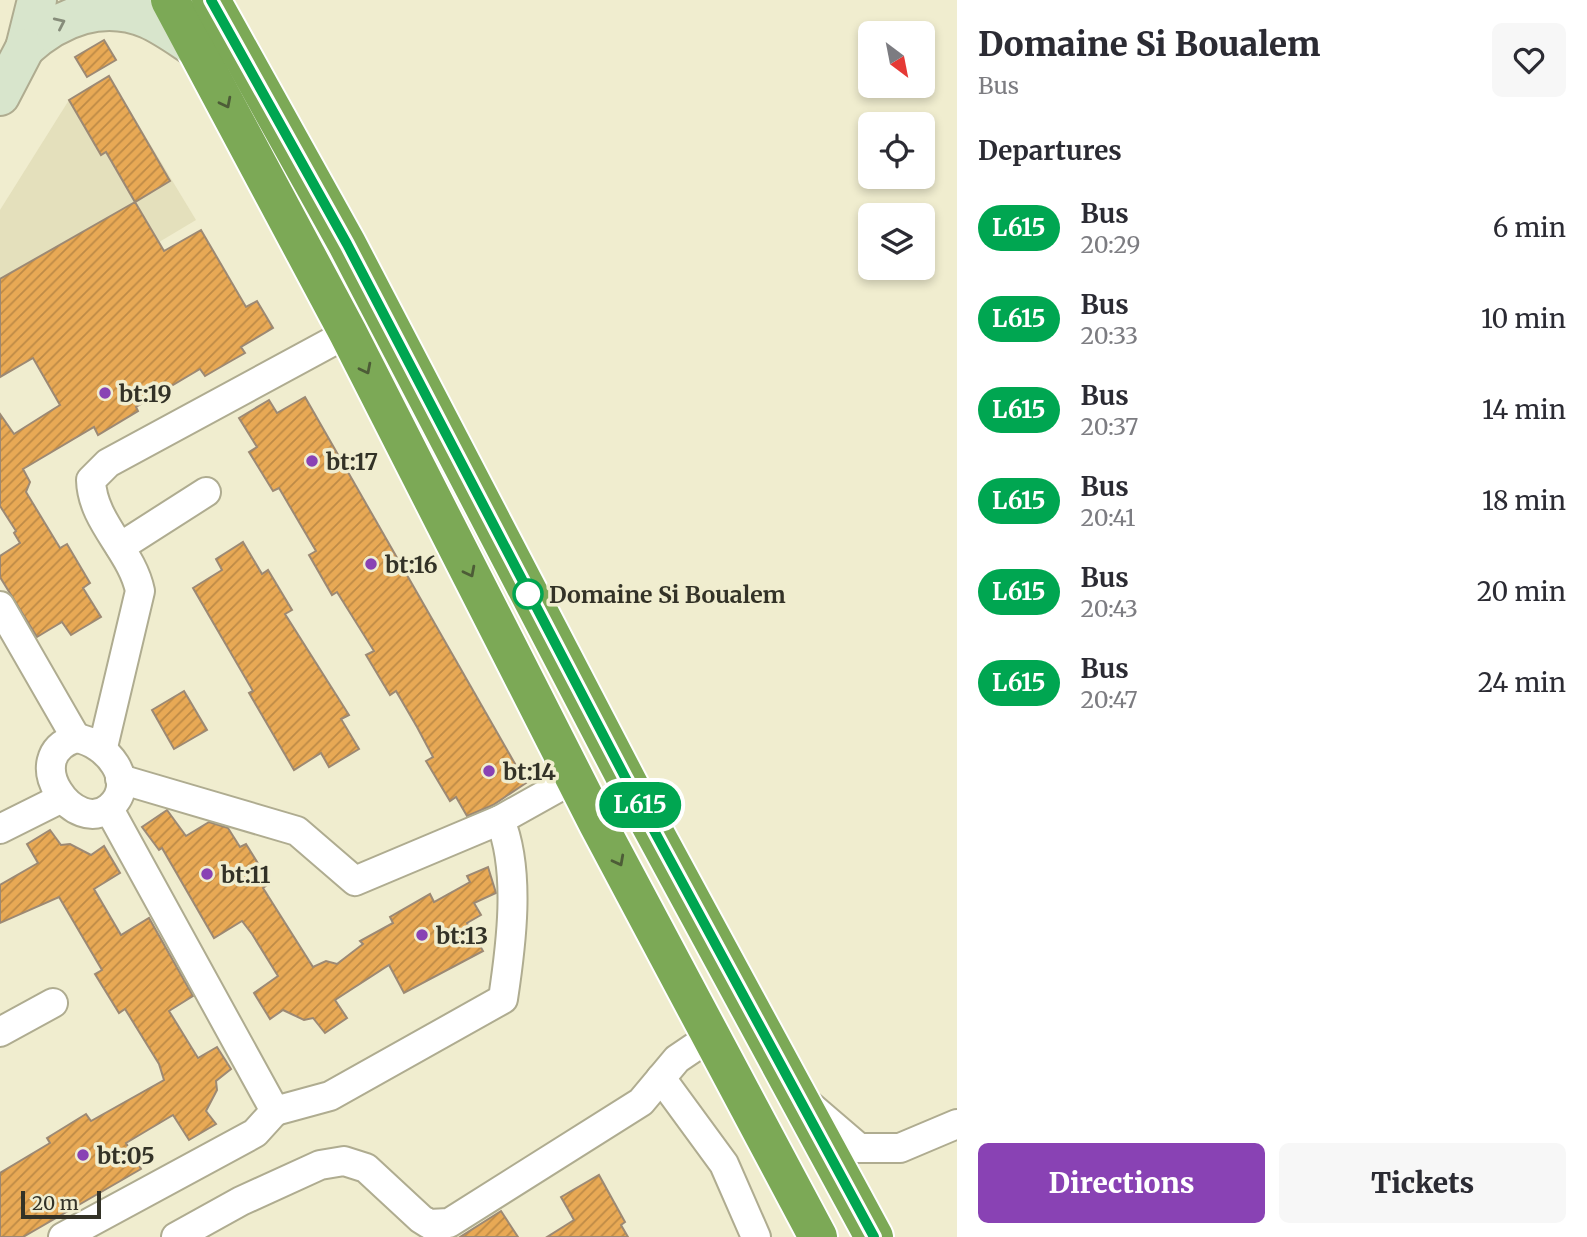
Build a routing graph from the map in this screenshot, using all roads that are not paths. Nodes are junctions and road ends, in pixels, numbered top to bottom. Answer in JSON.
{"nodes":[{"id":1,"x":37,"y":0,"type":"edge"},
{"id":2,"x":170,"y":0,"type":"edge"},
{"id":3,"x":211,"y":0,"type":"edge"},
{"id":4,"x":25,"y":48,"type":"junction"},
{"id":5,"x":199,"y":50,"type":"junction"},
{"id":6,"x":0,"y":96,"type":"edge"},
{"id":7,"x":348,"y":333,"type":"junction"},
{"id":8,"x":206,"y":492,"type":"dead end"},
{"id":9,"x":120,"y":547,"type":"junction"},
{"id":10,"x":0,"y":606,"type":"edge"},
{"id":11,"x":76,"y":738,"type":"junction"},
{"id":12,"x":103,"y":747,"type":"junction"},
{"id":13,"x":575,"y":778,"type":"junction"},
{"id":14,"x":120,"y":779,"type":"junction"},
{"id":15,"x":62,"y":798,"type":"junction"},
{"id":16,"x":109,"y":809,"type":"junction"},
{"id":17,"x":500,"y":820,"type":"junction"},
{"id":18,"x":0,"y":829,"type":"edge"},
{"id":19,"x":53,"y":1003,"type":"dead end"},
{"id":20,"x":0,"y":1032,"type":"edge"},
{"id":21,"x":711,"y":1036,"type":"junction"},
{"id":22,"x":661,"y":1078,"type":"junction"},
{"id":23,"x":800,"y":1097,"type":"junction"},
{"id":24,"x":275,"y":1111,"type":"junction"},
{"id":25,"x":957,"y":1124,"type":"edge"},
{"id":26,"x":424,"y":1230,"type":"edge"},
{"id":27,"x":63,"y":1237,"type":"edge"},
{"id":28,"x":176,"y":1237,"type":"edge"},
{"id":29,"x":756,"y":1237,"type":"edge"},
{"id":30,"x":818,"y":1237,"type":"edge"},
{"id":31,"x":874,"y":1237,"type":"edge"}],
"edges":[{"from":1,"to":4,"type":"street"},
{"from":2,"to":5,"type":"highway"},
{"from":3,"to":23,"type":"highway"},
{"from":4,"to":5,"type":"street","one_way":true},
{"from":4,"to":6,"type":"street"},
{"from":5,"to":7,"type":"highway","one_way":true},
{"from":7,"to":9,"type":"street"},
{"from":7,"to":13,"type":"highway","one_way":true},
{"from":8,"to":9,"type":"street"},
{"from":9,"to":12,"type":"street"},
{"from":10,"to":11,"type":"street"},
{"from":11,"to":12,"type":"street"},
{"from":11,"to":15,"type":"street"},
{"from":12,"to":14,"type":"street"},
{"from":13,"to":17,"type":"street"},
{"from":13,"to":21,"type":"highway","one_way":true},
{"from":14,"to":16,"type":"street"},
{"from":14,"to":17,"type":"street"},
{"from":15,"to":16,"type":"street"},
{"from":15,"to":18,"type":"street"},
{"from":16,"to":24,"type":"street"},
{"from":17,"to":24,"type":"street"},
{"from":19,"to":20,"type":"street"},
{"from":21,"to":22,"type":"street"},
{"from":21,"to":30,"type":"highway"},
{"from":22,"to":26,"type":"street"},
{"from":22,"to":29,"type":"street"},
{"from":23,"to":25,"type":"street"},
{"from":23,"to":31,"type":"highway"},
{"from":24,"to":27,"type":"street"},
{"from":26,"to":28,"type":"street"}]}
